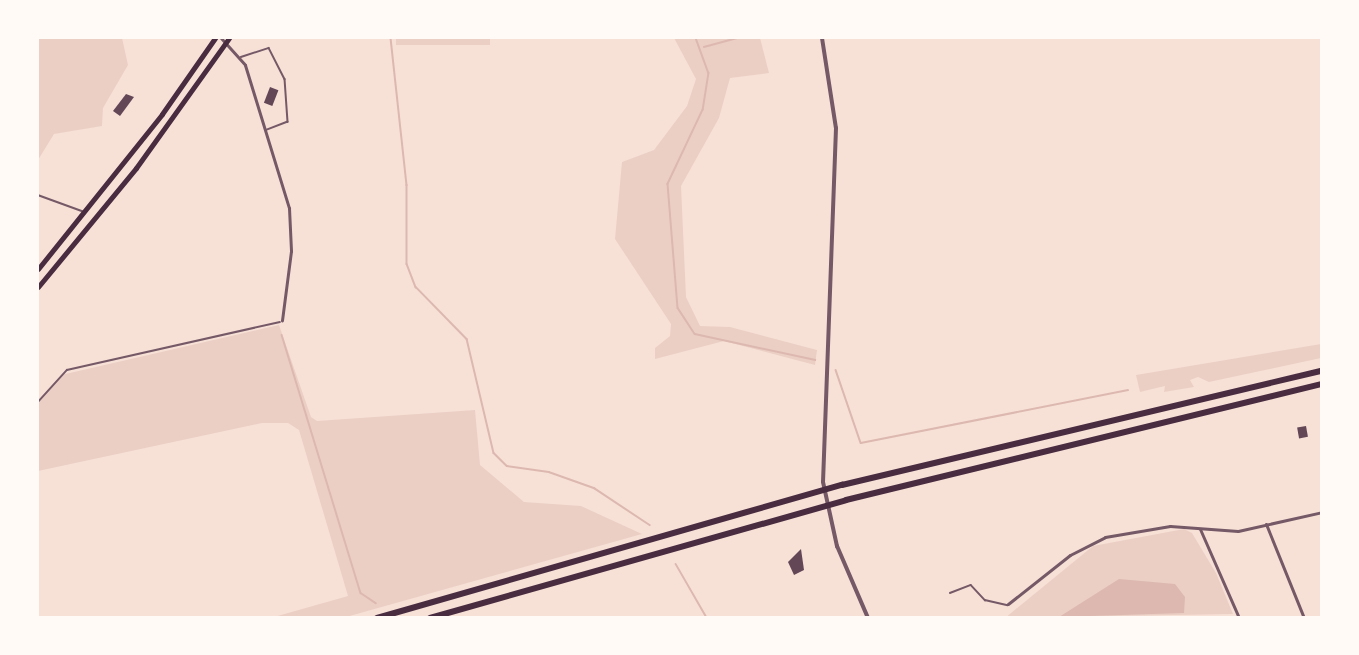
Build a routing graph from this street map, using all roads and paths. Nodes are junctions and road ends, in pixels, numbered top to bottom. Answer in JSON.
{"nodes":[{"id":1,"x":215,"y":38,"type":"edge"},
{"id":2,"x":822,"y":38,"type":"edge"},
{"id":3,"x":225,"y":39,"type":"edge"},
{"id":4,"x":241,"y":57,"type":"junction"},
{"id":5,"x":265,"y":130,"type":"junction"},
{"id":6,"x":38,"y":195,"type":"edge"},
{"id":7,"x":84,"y":213,"type":"junction"},
{"id":8,"x":38,"y":269,"type":"edge"},
{"id":9,"x":38,"y":287,"type":"edge"},
{"id":10,"x":282,"y":320,"type":"joint"},
{"id":11,"x":1322,"y":371,"type":"edge"},
{"id":12,"x":1322,"y":384,"type":"edge"},
{"id":13,"x":38,"y":402,"type":"edge"},
{"id":14,"x":1322,"y":512,"type":"edge"},
{"id":15,"x":1266,"y":524,"type":"junction"},
{"id":16,"x":1200,"y":530,"type":"junction"},
{"id":17,"x":950,"y":593,"type":"dead end"},
{"id":18,"x":1008,"y":604,"type":"joint"},
{"id":19,"x":376,"y":618,"type":"edge"},
{"id":20,"x":430,"y":618,"type":"edge"},
{"id":21,"x":868,"y":618,"type":"edge"},
{"id":22,"x":1239,"y":618,"type":"edge"},
{"id":23,"x":1304,"y":618,"type":"edge"}],
"edges":[{"from":1,"to":7,"type":"main road"},
{"from":2,"to":21,"type":"street"},
{"from":3,"to":4,"type":"street"},
{"from":3,"to":9,"type":"main road"},
{"from":4,"to":5,"type":"street"},
{"from":4,"to":5,"type":"lane"},
{"from":5,"to":10,"type":"street"},
{"from":6,"to":7,"type":"lane"},
{"from":7,"to":8,"type":"main road"},
{"from":10,"to":13,"type":"lane"},
{"from":11,"to":19,"type":"highway"},
{"from":12,"to":20,"type":"highway"},
{"from":14,"to":15,"type":"street"},
{"from":15,"to":16,"type":"street"},
{"from":15,"to":23,"type":"street"},
{"from":16,"to":18,"type":"street"},
{"from":16,"to":22,"type":"street"},
{"from":17,"to":18,"type":"lane"}]}
